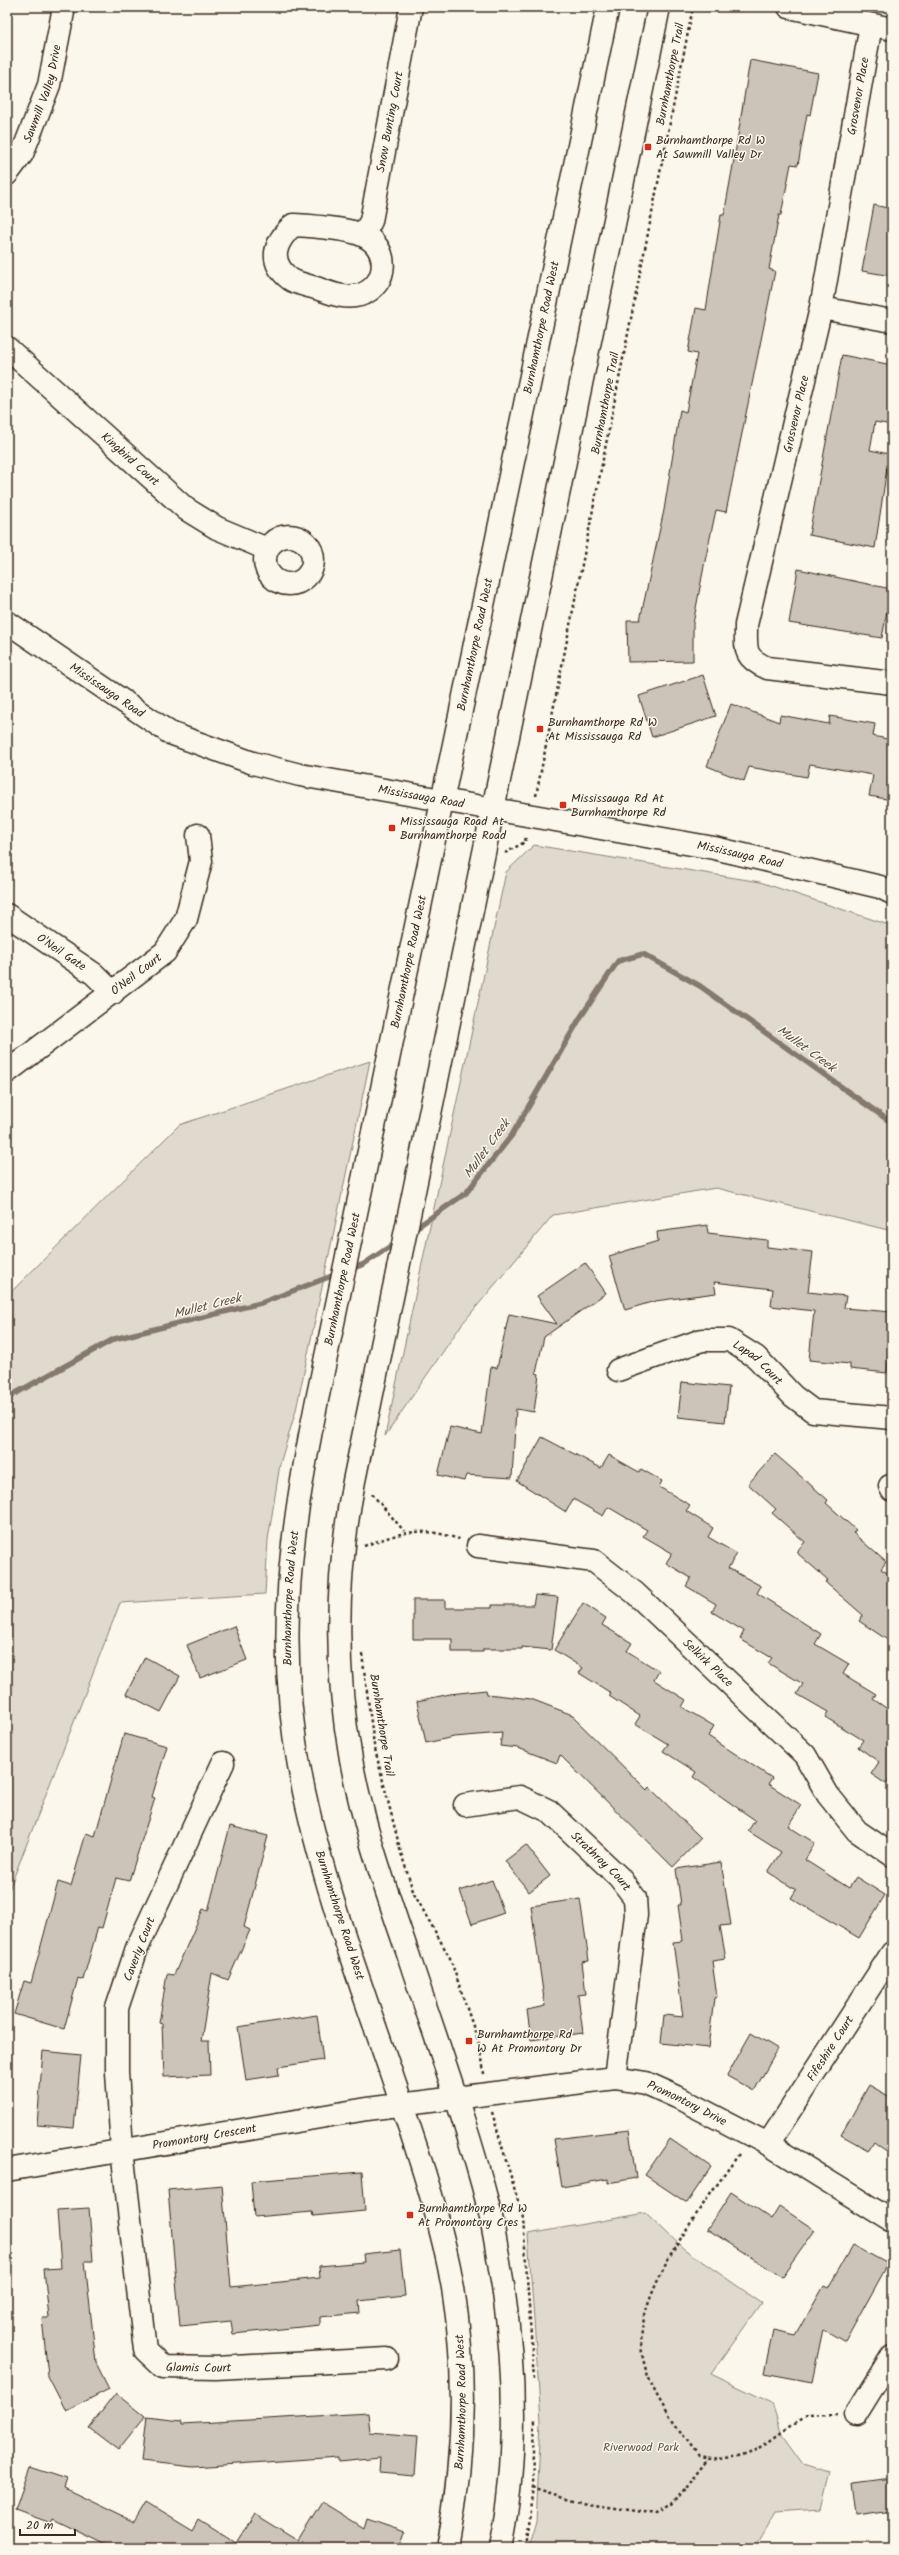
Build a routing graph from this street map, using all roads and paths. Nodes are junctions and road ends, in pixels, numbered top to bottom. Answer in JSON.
{"nodes":[{"id":1,"x":64,"y":7,"type":"edge"},
{"id":2,"x":412,"y":7,"type":"edge"},
{"id":3,"x":608,"y":7,"type":"edge"},
{"id":4,"x":659,"y":7,"type":"edge"},
{"id":5,"x":693,"y":7,"type":"edge"},
{"id":6,"x":789,"y":7,"type":"edge"},
{"id":7,"x":871,"y":25,"type":"junction"},
{"id":8,"x":892,"y":29,"type":"edge"},
{"id":9,"x":7,"y":174,"type":"edge"},
{"id":10,"x":363,"y":235,"type":"junction"},
{"id":11,"x":821,"y":308,"type":"junction"},
{"id":12,"x":892,"y":321,"type":"edge"},
{"id":13,"x":7,"y":348,"type":"edge"},
{"id":14,"x":267,"y":549,"type":"dead end"},
{"id":15,"x":7,"y":622,"type":"edge"},
{"id":16,"x":892,"y":683,"type":"edge"},
{"id":17,"x":443,"y":800,"type":"junction"},
{"id":18,"x":535,"y":803,"type":"dead end"},
{"id":19,"x":493,"y":809,"type":"junction"},
{"id":20,"x":198,"y":835,"type":"dead end"},
{"id":21,"x":892,"y":893,"type":"edge"},
{"id":22,"x":7,"y":915,"type":"edge"},
{"id":23,"x":113,"y":993,"type":"junction"},
{"id":24,"x":7,"y":1072,"type":"edge"},
{"id":25,"x":618,"y":1370,"type":"dead end"},
{"id":26,"x":892,"y":1418,"type":"edge"},
{"id":27,"x":369,"y":1499,"type":"dead end"},
{"id":28,"x":404,"y":1531,"type":"junction"},
{"id":29,"x":364,"y":1540,"type":"dead end"},
{"id":30,"x":363,"y":1546,"type":"junction"},
{"id":31,"x":478,"y":1546,"type":"joint"},
{"id":32,"x":363,"y":1553,"type":"dead end"},
{"id":33,"x":362,"y":1649,"type":"dead end"},
{"id":34,"x":223,"y":1763,"type":"dead end"},
{"id":35,"x":466,"y":1805,"type":"dead end"},
{"id":36,"x":892,"y":1855,"type":"edge"},
{"id":37,"x":892,"y":1953,"type":"edge"},
{"id":38,"x":484,"y":2075,"type":"dead end"},
{"id":39,"x":615,"y":2078,"type":"junction"},
{"id":40,"x":456,"y":2099,"type":"junction"},
{"id":41,"x":402,"y":2105,"type":"junction"},
{"id":42,"x":768,"y":2144,"type":"junction"},
{"id":43,"x":122,"y":2150,"type":"junction"},
{"id":44,"x":739,"y":2154,"type":"dead end"},
{"id":45,"x":7,"y":2170,"type":"edge"},
{"id":46,"x":892,"y":2221,"type":"edge"},
{"id":47,"x":892,"y":2356,"type":"edge"},
{"id":48,"x":387,"y":2359,"type":"dead end"},
{"id":49,"x":856,"y":2414,"type":"joint"},
{"id":50,"x":708,"y":2458,"type":"junction"},
{"id":51,"x":528,"y":2487,"type":"dead end"},
{"id":52,"x":447,"y":2548,"type":"edge"},
{"id":53,"x":500,"y":2548,"type":"edge"}],
"edges":[{"from":1,"to":9,"type":"main road","name":"Sawmill Valley Drive"},
{"from":2,"to":10,"type":"main road","name":"Snow Bunting Court"},
{"from":3,"to":17,"type":"main road","name":"Burnhamthorpe Road West"},
{"from":4,"to":19,"type":"main road"},
{"from":5,"to":18,"type":"path","name":"Burnhamthorpe Trail"},
{"from":6,"to":7,"type":"main road"},
{"from":7,"to":8,"type":"main road"},
{"from":7,"to":11,"type":"main road","name":"Grosvenor Place"},
{"from":10,"to":10,"type":"main road"},
{"from":11,"to":12,"type":"main road"},
{"from":11,"to":16,"type":"main road","name":"Grosvenor Place"},
{"from":13,"to":14,"type":"main road","name":"Kingbird Court"},
{"from":15,"to":17,"type":"main road","name":"Mississauga Road"},
{"from":17,"to":19,"type":"main road","name":"Mississauga Road"},
{"from":17,"to":41,"type":"main road","name":"Burnhamthorpe Road West"},
{"from":19,"to":21,"type":"main road","name":"Mississauga Road"},
{"from":19,"to":40,"type":"main road"},
{"from":20,"to":23,"type":"main road","name":"O'Neil Court"},
{"from":22,"to":23,"type":"main road","name":"O'Neil Gate"},
{"from":23,"to":24,"type":"main road","name":"O'Neil Court"},
{"from":25,"to":26,"type":"main road","name":"Lapad Court"},
{"from":27,"to":28,"type":"path"},
{"from":28,"to":30,"type":"path"},
{"from":28,"to":31,"type":"path"},
{"from":29,"to":30,"type":"path"},
{"from":30,"to":32,"type":"path"},
{"from":31,"to":36,"type":"main road","name":"Selkirk Place"},
{"from":33,"to":38,"type":"path","name":"Burnhamthorpe Trail"},
{"from":34,"to":43,"type":"main road","name":"Caverly Court"},
{"from":35,"to":39,"type":"main road","name":"Strathroy Court"},
{"from":37,"to":42,"type":"main road","name":"Fifeshire Court"},
{"from":39,"to":40,"type":"main road","name":"Promontory Drive"},
{"from":39,"to":42,"type":"main road","name":"Promontory Drive"},
{"from":40,"to":41,"type":"main road","name":"Promontory Crescent"},
{"from":40,"to":53,"type":"main road"},
{"from":41,"to":43,"type":"main road","name":"Promontory Crescent"},
{"from":41,"to":52,"type":"main road","name":"Burnhamthorpe Road West"},
{"from":42,"to":46,"type":"main road","name":"Promontory Drive"},
{"from":43,"to":45,"type":"main road","name":"Promontory Crescent"},
{"from":43,"to":48,"type":"main road","name":"Glamis Court"},
{"from":44,"to":50,"type":"path"},
{"from":47,"to":49,"type":"main road"},
{"from":49,"to":50,"type":"path"},
{"from":50,"to":51,"type":"path"}]}
